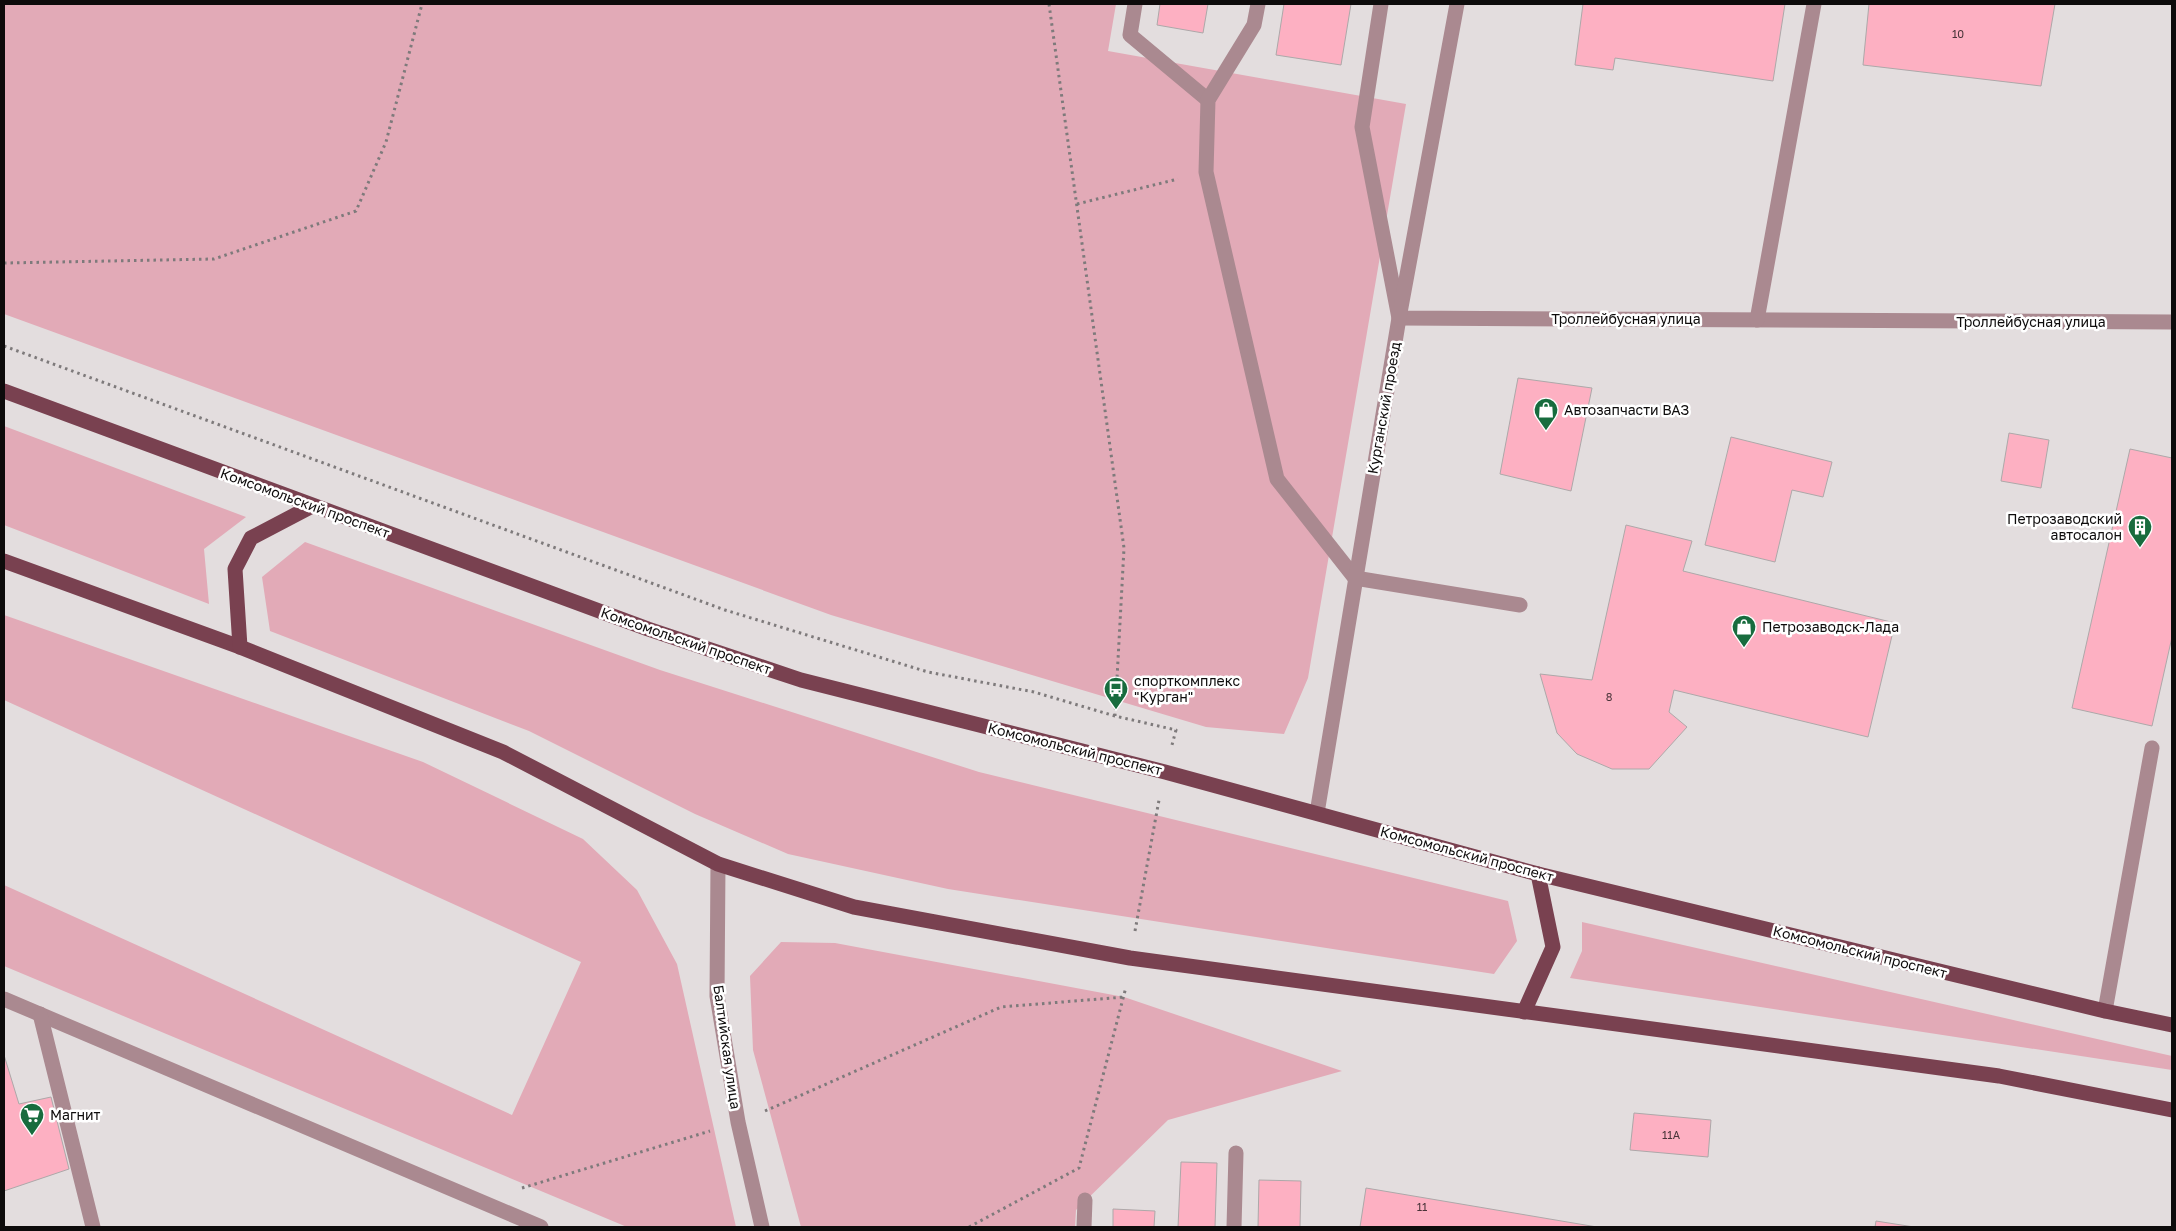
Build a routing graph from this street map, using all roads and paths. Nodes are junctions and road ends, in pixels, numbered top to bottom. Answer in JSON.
{"nodes":[{"id":1,"x":422,"y":4,"type":"edge"},
{"id":2,"x":1049,"y":4,"type":"edge"},
{"id":3,"x":1135,"y":4,"type":"edge"},
{"id":4,"x":1258,"y":4,"type":"edge"},
{"id":5,"x":1381,"y":4,"type":"edge"},
{"id":6,"x":1457,"y":4,"type":"edge"},
{"id":7,"x":1814,"y":4,"type":"edge"},
{"id":8,"x":1208,"y":100,"type":"junction"},
{"id":9,"x":1206,"y":172,"type":"junction"},
{"id":10,"x":1076,"y":204,"type":"junction"},
{"id":11,"x":4,"y":263,"type":"edge"},
{"id":12,"x":1399,"y":318,"type":"junction"},
{"id":13,"x":1757,"y":320,"type":"junction"},
{"id":14,"x":2172,"y":322,"type":"edge"},
{"id":15,"x":4,"y":346,"type":"edge"},
{"id":16,"x":4,"y":391,"type":"edge"},
{"id":17,"x":312,"y":506,"type":"junction"},
{"id":18,"x":4,"y":561,"type":"edge"},
{"id":19,"x":1355,"y":578,"type":"junction"},
{"id":20,"x":1520,"y":605,"type":"dead end"},
{"id":21,"x":240,"y":647,"type":"junction"},
{"id":22,"x":1115,"y":716,"type":"junction"},
{"id":23,"x":2152,"y":748,"type":"dead end"},
{"id":24,"x":1165,"y":772,"type":"junction"},
{"id":25,"x":1318,"y":813,"type":"junction"},
{"id":26,"x":718,"y":864,"type":"junction"},
{"id":27,"x":1538,"y":874,"type":"junction"},
{"id":28,"x":1130,"y":958,"type":"junction"},
{"id":29,"x":1124,"y":997,"type":"junction"},
{"id":30,"x":4,"y":999,"type":"edge"},
{"id":31,"x":2105,"y":1011,"type":"junction"},
{"id":32,"x":1524,"y":1012,"type":"junction"},
{"id":33,"x":40,"y":1014,"type":"junction"},
{"id":34,"x":2172,"y":1025,"type":"edge"},
{"id":35,"x":2172,"y":1110,"type":"edge"},
{"id":36,"x":738,"y":1122,"type":"junction"},
{"id":37,"x":1236,"y":1153,"type":"dead end"},
{"id":38,"x":478,"y":1200,"type":"junction"},
{"id":39,"x":1085,"y":1200,"type":"dead end"},
{"id":40,"x":93,"y":1227,"type":"edge"},
{"id":41,"x":541,"y":1227,"type":"edge"},
{"id":42,"x":762,"y":1227,"type":"edge"},
{"id":43,"x":969,"y":1227,"type":"edge"},
{"id":44,"x":1084,"y":1227,"type":"edge"},
{"id":45,"x":1234,"y":1227,"type":"edge"}],
"edges":[{"from":1,"to":11,"type":"path"},
{"from":2,"to":10,"type":"path"},
{"from":3,"to":8,"type":"street"},
{"from":4,"to":8,"type":"street"},
{"from":5,"to":12,"type":"street"},
{"from":6,"to":12,"type":"street","name":"Курганский проезд"},
{"from":7,"to":13,"type":"street"},
{"from":8,"to":9,"type":"street"},
{"from":9,"to":10,"type":"path"},
{"from":9,"to":19,"type":"street"},
{"from":10,"to":22,"type":"path"},
{"from":12,"to":13,"type":"street","name":"Троллейбусная улица"},
{"from":12,"to":19,"type":"street","name":"Курганский проезд"},
{"from":13,"to":14,"type":"street","name":"Троллейбусная улица"},
{"from":15,"to":22,"type":"path"},
{"from":16,"to":17,"type":"main road","name":"Комсомольский проспект"},
{"from":17,"to":21,"type":"main road"},
{"from":17,"to":24,"type":"main road","name":"Комсомольский проспект"},
{"from":18,"to":21,"type":"main road"},
{"from":19,"to":20,"type":"street"},
{"from":19,"to":25,"type":"street","name":"Курганский проезд"},
{"from":21,"to":26,"type":"main road"},
{"from":22,"to":24,"type":"path"},
{"from":23,"to":31,"type":"street"},
{"from":24,"to":25,"type":"main road","name":"Комсомольский проспект"},
{"from":24,"to":28,"type":"path"},
{"from":25,"to":27,"type":"main road","name":"Комсомольский проспект"},
{"from":26,"to":28,"type":"main road"},
{"from":26,"to":36,"type":"street","name":"Балтийская улица"},
{"from":27,"to":31,"type":"main road","name":"Комсомольский проспект"},
{"from":27,"to":32,"type":"main road"},
{"from":28,"to":29,"type":"path"},
{"from":28,"to":32,"type":"main road"},
{"from":29,"to":36,"type":"path"},
{"from":29,"to":43,"type":"path"},
{"from":30,"to":33,"type":"street"},
{"from":31,"to":34,"type":"main road","name":"Комсомольский проспект"},
{"from":32,"to":35,"type":"main road"},
{"from":33,"to":38,"type":"street"},
{"from":33,"to":40,"type":"street"},
{"from":36,"to":38,"type":"path"},
{"from":36,"to":42,"type":"street","name":"Балтийская улица"},
{"from":37,"to":45,"type":"street"},
{"from":38,"to":41,"type":"street"},
{"from":39,"to":44,"type":"street"}]}
